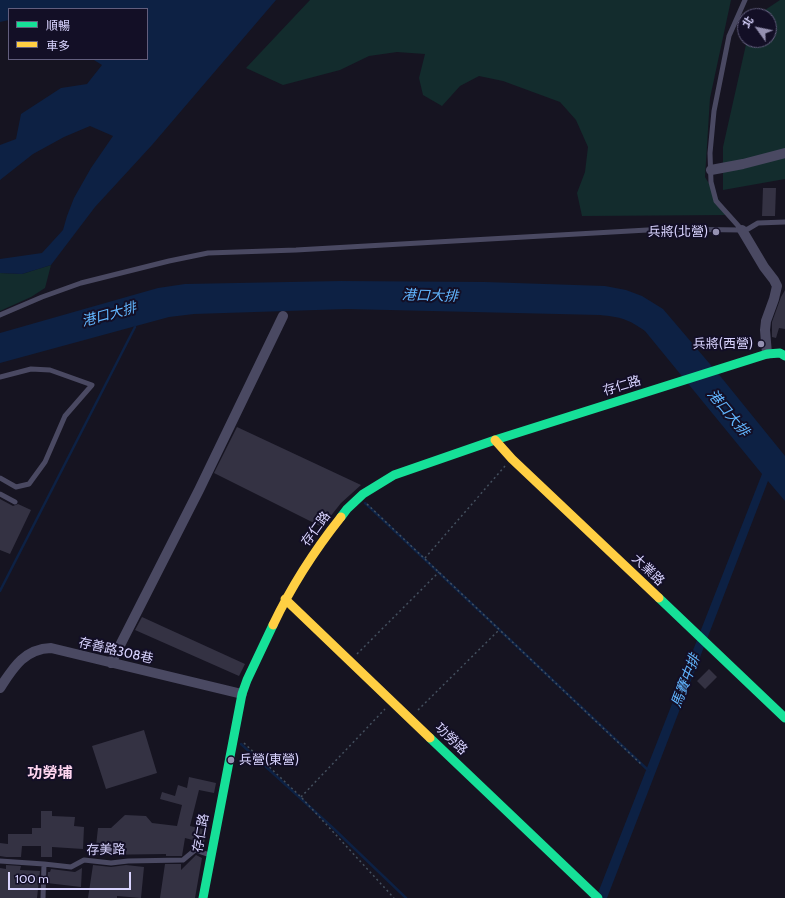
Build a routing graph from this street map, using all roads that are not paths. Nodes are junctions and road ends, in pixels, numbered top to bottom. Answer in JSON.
{"nodes":[{"id":1,"x":745,"y":0,"type":"edge"},
{"id":2,"x":785,"y":153,"type":"edge"},
{"id":3,"x":710,"y":170,"type":"junction"},
{"id":4,"x":785,"y":222,"type":"edge"},
{"id":5,"x":742,"y":230,"type":"junction"},
{"id":6,"x":0,"y":315,"type":"edge"},
{"id":7,"x":283,"y":316,"type":"dead end"},
{"id":8,"x":767,"y":354,"type":"junction"},
{"id":9,"x":783,"y":354,"type":"edge"},
{"id":10,"x":0,"y":377,"type":"edge"},
{"id":11,"x":494,"y":440,"type":"junction"},
{"id":12,"x":0,"y":478,"type":"edge"},
{"id":13,"x":0,"y":494,"type":"edge"},
{"id":14,"x":16,"y":502,"type":"dead end"},
{"id":15,"x":285,"y":599,"type":"junction"},
{"id":16,"x":111,"y":663,"type":"junction"},
{"id":17,"x":0,"y":688,"type":"edge"},
{"id":18,"x":242,"y":694,"type":"junction"},
{"id":19,"x":785,"y":718,"type":"edge"},
{"id":20,"x":210,"y":855,"type":"junction"},
{"id":21,"x":0,"y":861,"type":"edge"},
{"id":22,"x":44,"y":864,"type":"junction"},
{"id":23,"x":43,"y":898,"type":"edge"},
{"id":24,"x":203,"y":898,"type":"edge"},
{"id":25,"x":598,"y":898,"type":"edge"}],
"edges":[{"from":1,"to":3,"type":"lane"},
{"from":2,"to":3,"type":"street"},
{"from":3,"to":5,"type":"lane"},
{"from":4,"to":5,"type":"lane"},
{"from":5,"to":6,"type":"lane"},
{"from":5,"to":8,"type":"street"},
{"from":7,"to":16,"type":"street"},
{"from":8,"to":9,"type":"street"},
{"from":8,"to":11,"type":"street","name":"存仁路"},
{"from":10,"to":12,"type":"lane"},
{"from":11,"to":15,"type":"street","name":"存仁路"},
{"from":11,"to":19,"type":"street","name":"大業路"},
{"from":13,"to":14,"type":"lane"},
{"from":15,"to":18,"type":"street","name":"存仁路"},
{"from":15,"to":25,"type":"street","name":"功勞路"},
{"from":16,"to":17,"type":"street","name":"存善路308巷"},
{"from":16,"to":18,"type":"street","name":"存善路308巷"},
{"from":18,"to":20,"type":"street","name":"存仁路"},
{"from":20,"to":22,"type":"lane","name":"存美路"},
{"from":20,"to":24,"type":"street","name":"存仁路"},
{"from":21,"to":22,"type":"lane","name":"存美路"},
{"from":22,"to":23,"type":"lane"}]}
